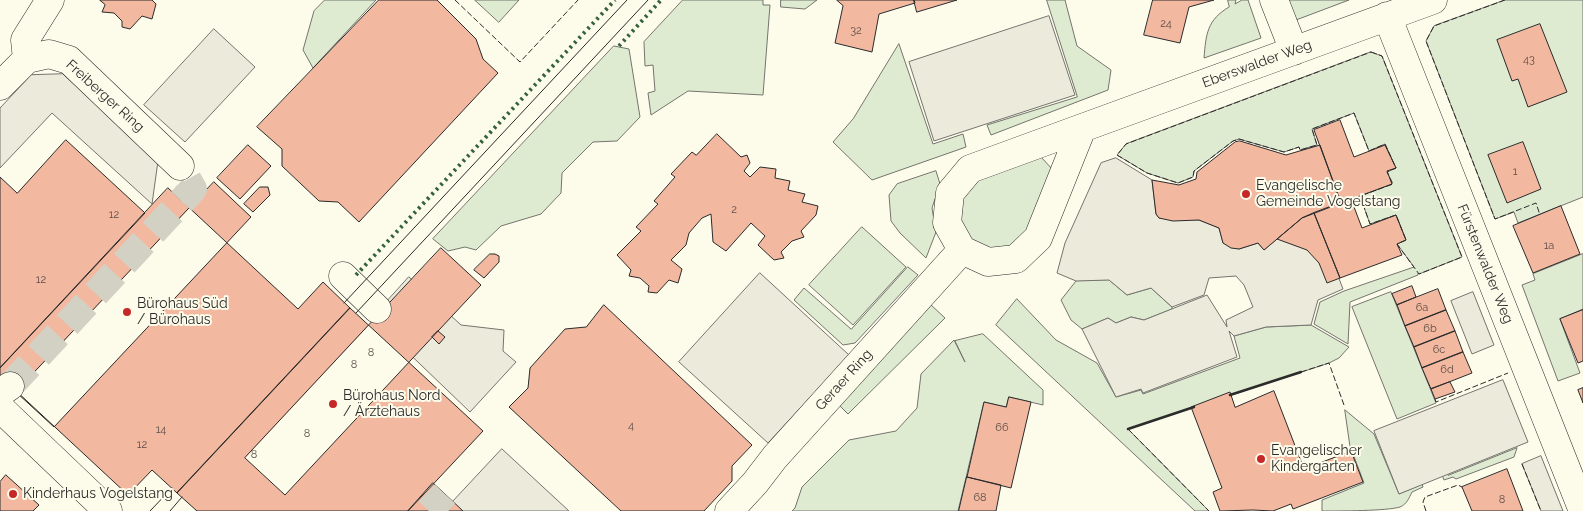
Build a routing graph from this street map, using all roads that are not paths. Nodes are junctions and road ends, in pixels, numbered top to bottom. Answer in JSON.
{"nodes":[{"id":1,"x":50,"y":0,"type":"edge"},
{"id":2,"x":1274,"y":0,"type":"edge"},
{"id":3,"x":1433,"y":0,"type":"edge"},
{"id":4,"x":1387,"y":16,"type":"junction"},
{"id":5,"x":1294,"y":51,"type":"junction"},
{"id":6,"x":27,"y":59,"type":"junction"},
{"id":7,"x":0,"y":86,"type":"edge"},
{"id":8,"x":1082,"y":128,"type":"junction"},
{"id":9,"x":180,"y":166,"type":"tunnel mouth"},
{"id":10,"x":962,"y":250,"type":"junction"},
{"id":11,"x":343,"y":276,"type":"dead end"},
{"id":12,"x":377,"y":309,"type":"dead end"},
{"id":13,"x":3,"y":396,"type":"edge"},
{"id":14,"x":108,"y":511,"type":"edge"},
{"id":15,"x":729,"y":511,"type":"edge"},
{"id":16,"x":1583,"y":511,"type":"edge"}],
"edges":[{"from":1,"to":6,"type":"street"},
{"from":2,"to":5,"type":"street"},
{"from":3,"to":4,"type":"street","name":"Eberswalder Weg"},
{"from":4,"to":5,"type":"street","name":"Eberswalder Weg"},
{"from":4,"to":16,"type":"street","name":"Fürstenwalder Weg"},
{"from":5,"to":8,"type":"street","name":"Eberswalder Weg"},
{"from":6,"to":7,"type":"street"},
{"from":6,"to":9,"type":"street","name":"Freiberger Ring"},
{"from":8,"to":10,"type":"street"},
{"from":8,"to":10,"type":"street","name":"Eberswalder Weg"},
{"from":10,"to":15,"type":"street","name":"Geraer Ring"},
{"from":11,"to":12,"type":"street"},
{"from":13,"to":14,"type":"street"}]}
